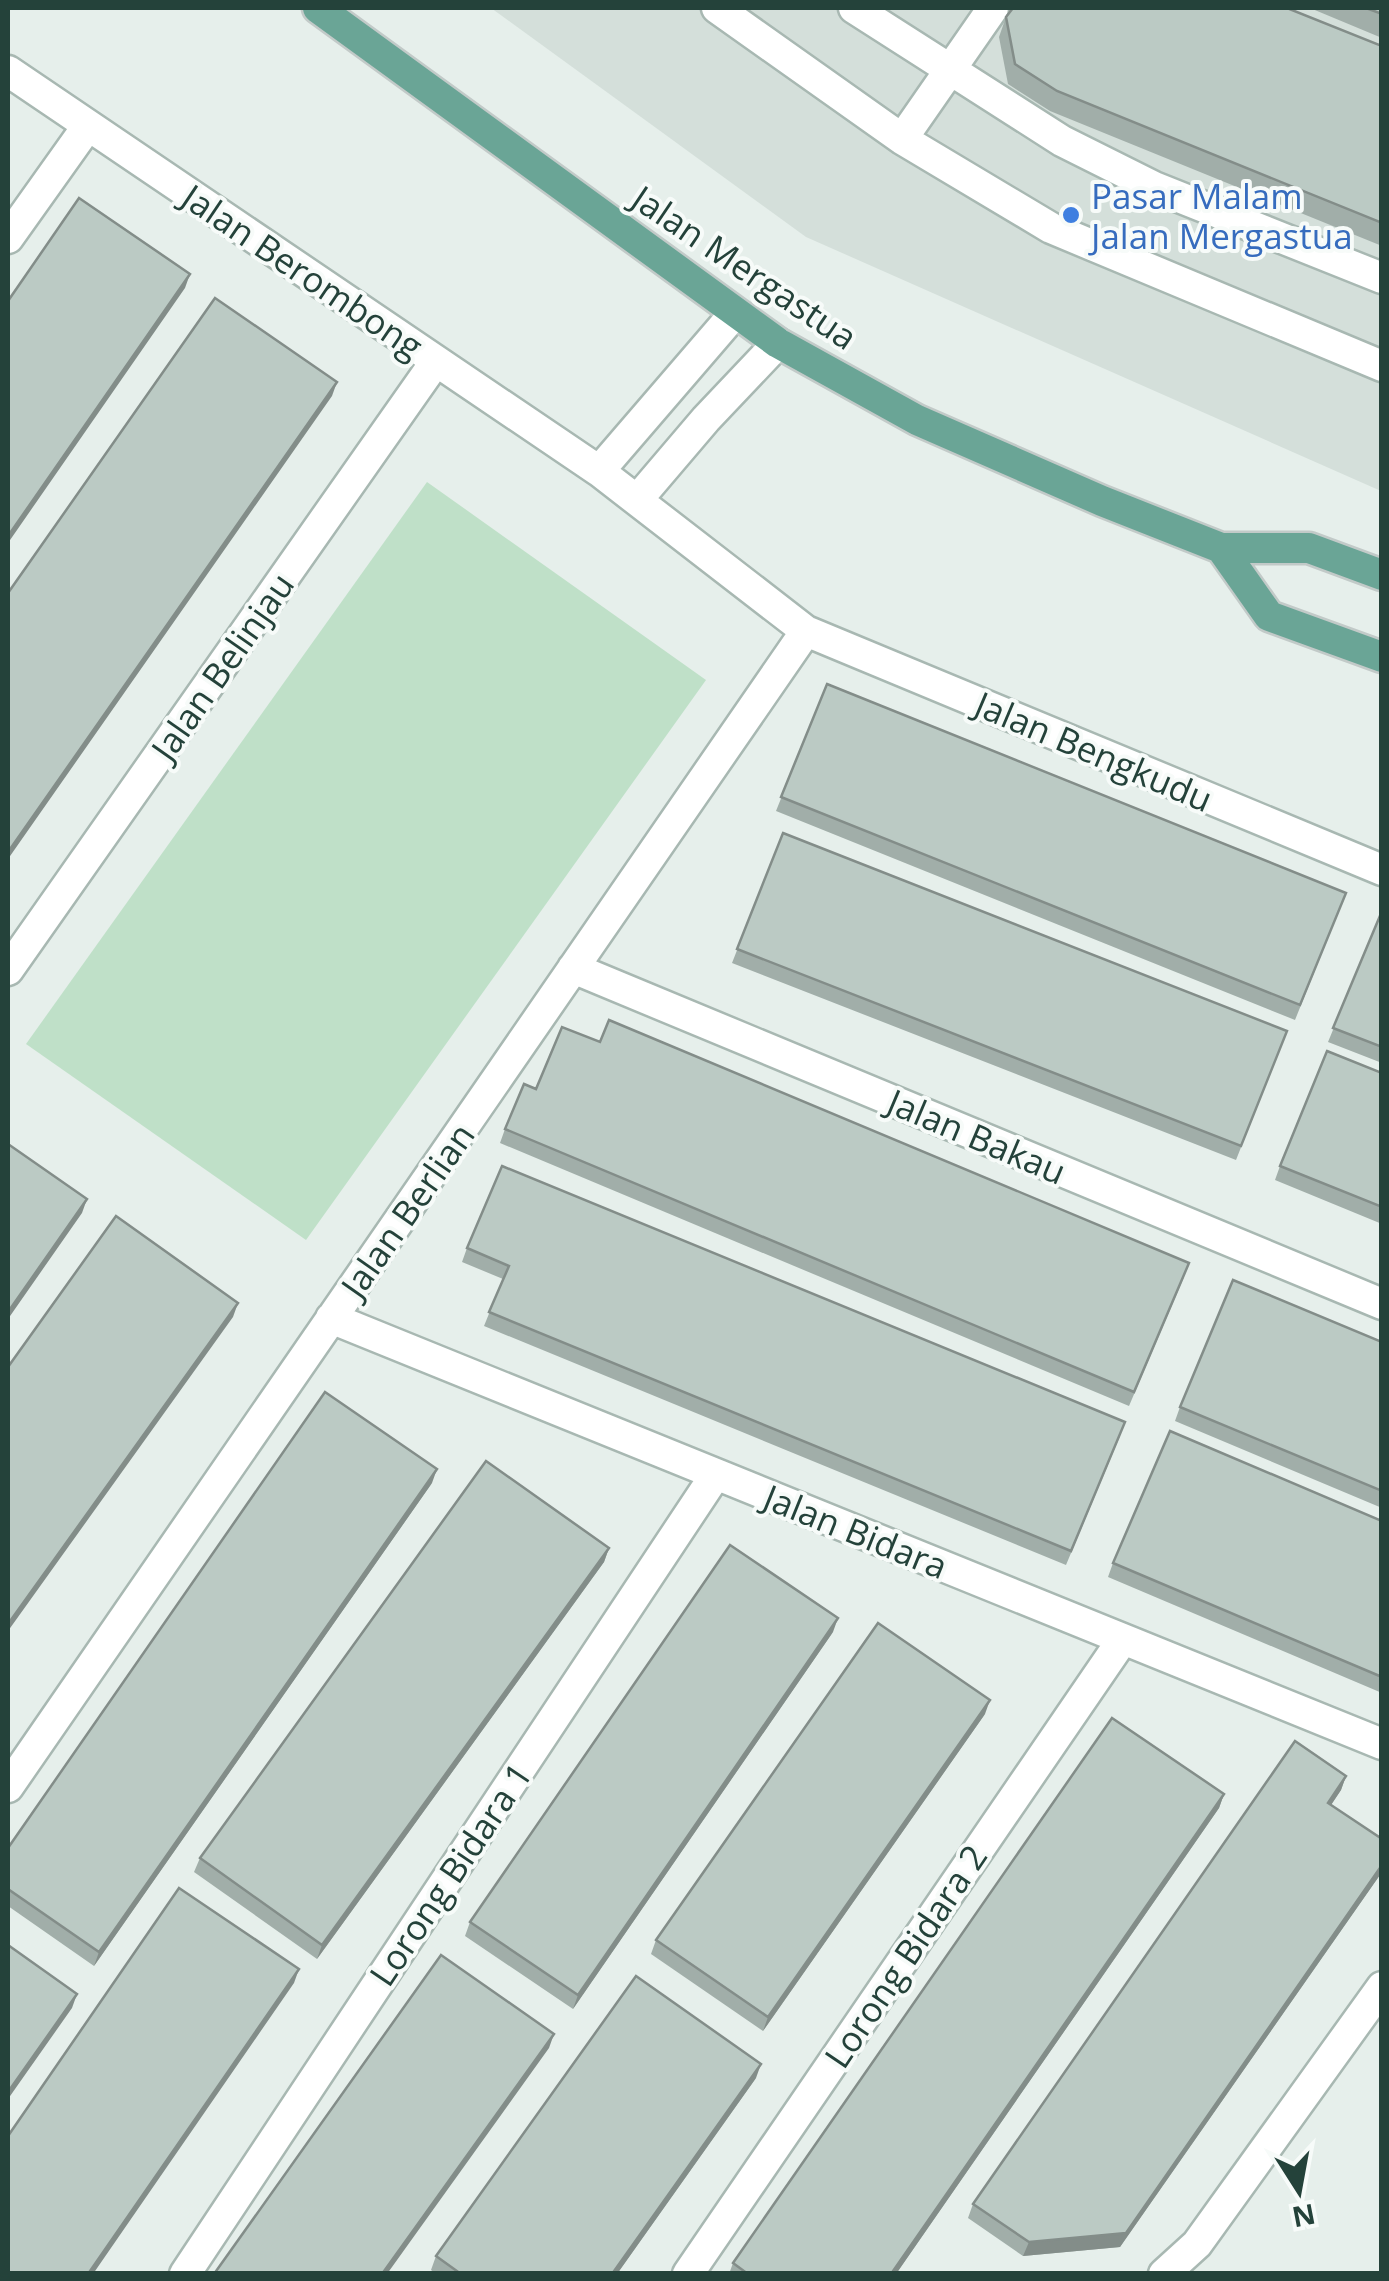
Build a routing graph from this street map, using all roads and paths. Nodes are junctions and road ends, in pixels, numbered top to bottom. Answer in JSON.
{"nodes":[{"id":1,"x":318,"y":8,"type":"edge"},
{"id":2,"x":717,"y":8,"type":"edge"},
{"id":3,"x":854,"y":8,"type":"edge"},
{"id":4,"x":993,"y":8,"type":"edge"},
{"id":5,"x":8,"y":70,"type":"edge"},
{"id":6,"x":949,"y":72,"type":"junction"},
{"id":7,"x":87,"y":127,"type":"junction"},
{"id":8,"x":902,"y":139,"type":"junction"},
{"id":9,"x":8,"y":238,"type":"edge"},
{"id":10,"x":1382,"y":278,"type":"edge"},
{"id":11,"x":735,"y":313,"type":"junction"},
{"id":12,"x":778,"y":344,"type":"junction"},
{"id":13,"x":436,"y":361,"type":"junction"},
{"id":14,"x":1382,"y":366,"type":"edge"},
{"id":15,"x":599,"y":471,"type":"junction"},
{"id":16,"x":637,"y":500,"type":"junction"},
{"id":17,"x":1220,"y":548,"type":"junction"},
{"id":18,"x":1382,"y":575,"type":"edge"},
{"id":19,"x":806,"y":631,"type":"junction"},
{"id":20,"x":1382,"y":657,"type":"edge"},
{"id":21,"x":1382,"y":870,"type":"edge"},
{"id":22,"x":573,"y":968,"type":"junction"},
{"id":23,"x":8,"y":970,"type":"edge"},
{"id":24,"x":1382,"y":1304,"type":"edge"},
{"id":25,"x":331,"y":1318,"type":"junction"},
{"id":26,"x":716,"y":1474,"type":"junction"},
{"id":27,"x":1123,"y":1638,"type":"junction"},
{"id":28,"x":1382,"y":1744,"type":"edge"},
{"id":29,"x":8,"y":1787,"type":"edge"},
{"id":30,"x":1382,"y":1987,"type":"edge"},
{"id":31,"x":184,"y":2274,"type":"edge"},
{"id":32,"x":688,"y":2274,"type":"edge"},
{"id":33,"x":1164,"y":2274,"type":"edge"}],
"edges":[{"from":1,"to":11,"type":"main road","name":"Jalan Mergastua"},
{"from":2,"to":8,"type":"street"},
{"from":3,"to":6,"type":"street"},
{"from":4,"to":6,"type":"street"},
{"from":5,"to":7,"type":"street","name":"Jalan Berombong"},
{"from":6,"to":8,"type":"street"},
{"from":6,"to":10,"type":"street"},
{"from":7,"to":9,"type":"street"},
{"from":7,"to":13,"type":"street","name":"Jalan Berombong"},
{"from":8,"to":14,"type":"street"},
{"from":11,"to":12,"type":"main road","name":"Jalan Mergastua"},
{"from":11,"to":15,"type":"street"},
{"from":12,"to":16,"type":"street"},
{"from":12,"to":17,"type":"main road","name":"Jalan Mergastua"},
{"from":13,"to":15,"type":"street","name":"Jalan Berombong"},
{"from":13,"to":23,"type":"street","name":"Jalan Belinjau"},
{"from":15,"to":16,"type":"street","name":"Jalan Berombong"},
{"from":16,"to":19,"type":"street","name":"Jalan Berombong"},
{"from":17,"to":18,"type":"main road","name":"Jalan Mergastua"},
{"from":17,"to":20,"type":"main road"},
{"from":19,"to":21,"type":"street","name":"Jalan Bengkudu"},
{"from":19,"to":22,"type":"street","name":"Jalan Berlian"},
{"from":22,"to":24,"type":"street","name":"Jalan Bakau"},
{"from":22,"to":25,"type":"street","name":"Jalan Berlian"},
{"from":25,"to":26,"type":"street","name":"Jalan Bidara"},
{"from":25,"to":29,"type":"street","name":"Jalan Berlian"},
{"from":26,"to":27,"type":"street","name":"Jalan Bidara"},
{"from":26,"to":31,"type":"street","name":"Lorong Bidara 1"},
{"from":27,"to":28,"type":"street","name":"Jalan Bidara"},
{"from":27,"to":32,"type":"street","name":"Lorong Bidara 2"},
{"from":30,"to":33,"type":"street"}]}
